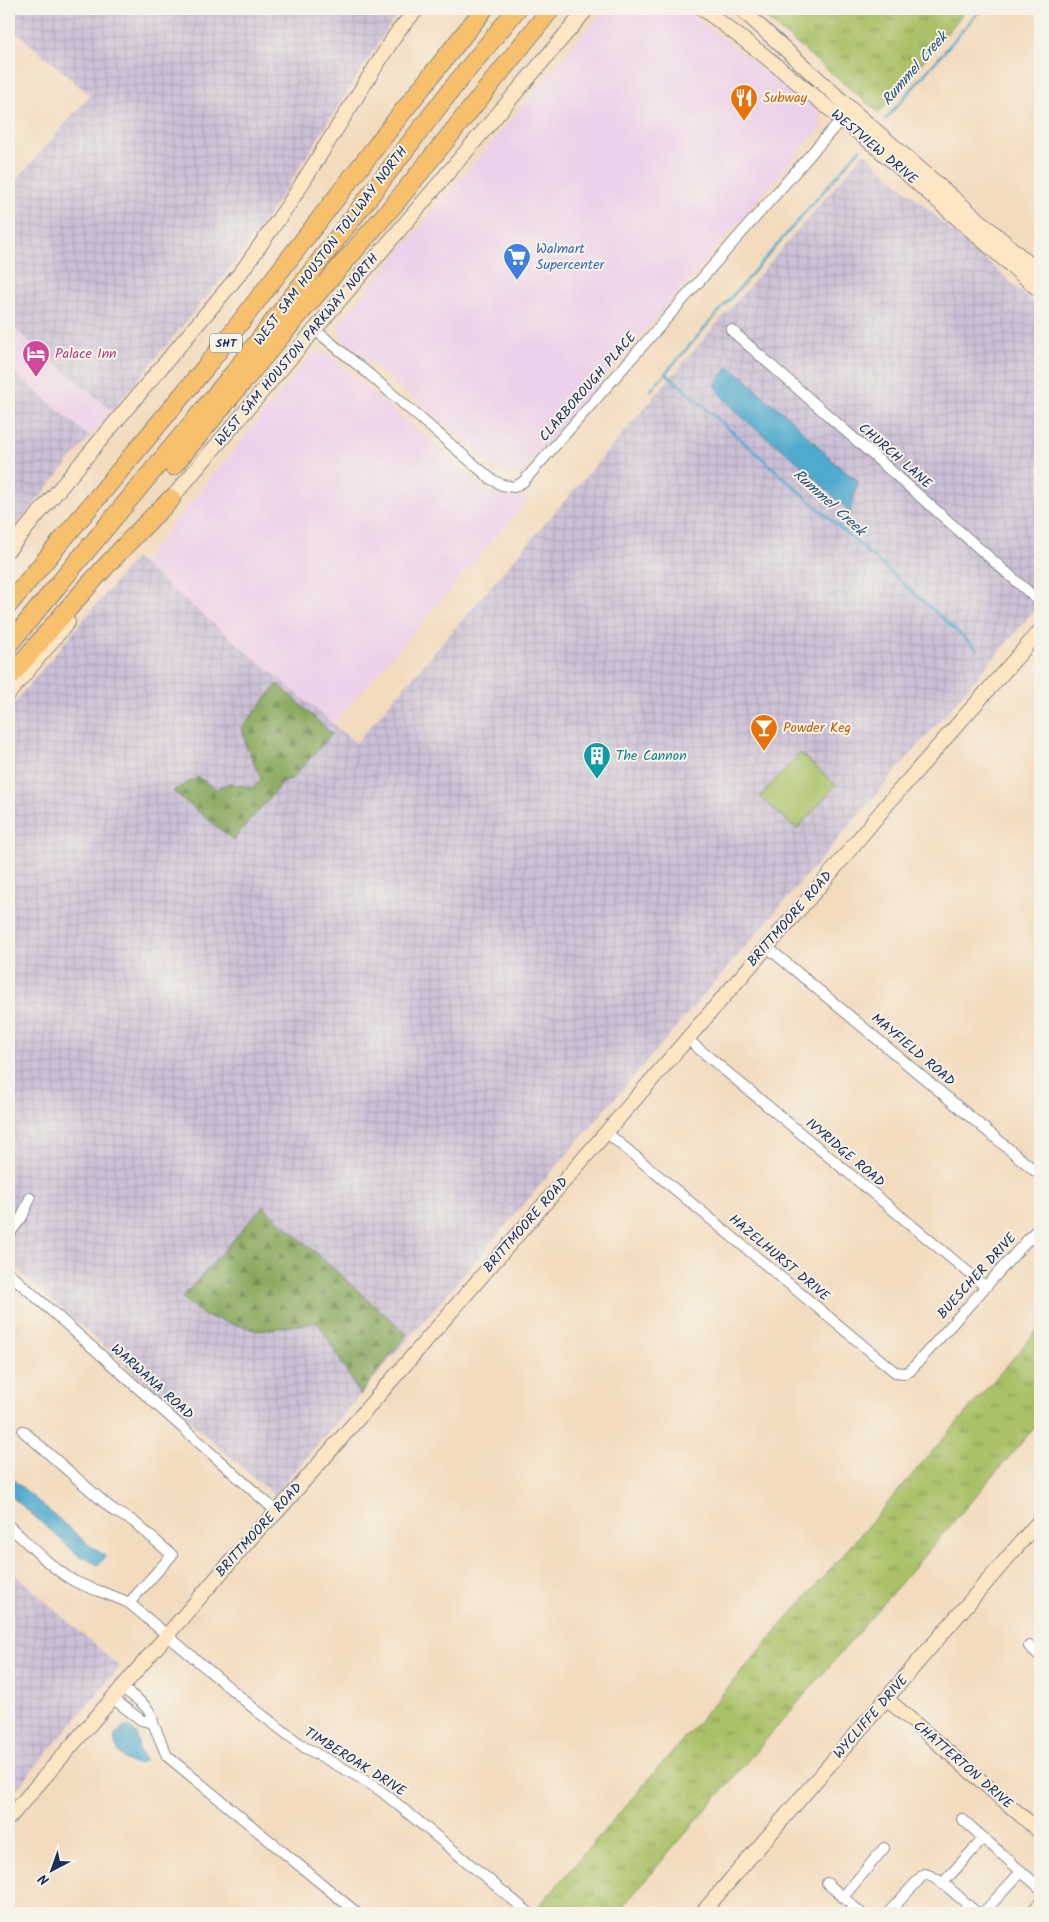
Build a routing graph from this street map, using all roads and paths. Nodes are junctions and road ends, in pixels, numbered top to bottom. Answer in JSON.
{"nodes":[{"id":1,"x":417,"y":9,"type":"edge"},
{"id":2,"x":484,"y":9,"type":"edge"},
{"id":3,"x":517,"y":9,"type":"edge"},
{"id":4,"x":552,"y":9,"type":"edge"},
{"id":5,"x":587,"y":9,"type":"edge"},
{"id":6,"x":703,"y":9,"type":"edge"},
{"id":7,"x":741,"y":9,"type":"edge"},
{"id":8,"x":846,"y":114,"type":"junction"},
{"id":9,"x":1040,"y":273,"type":"edge"},
{"id":10,"x":1040,"y":291,"type":"edge"},
{"id":11,"x":314,"y":329,"type":"junction"},
{"id":12,"x":731,"y":330,"type":"dead end"},
{"id":13,"x":171,"y":499,"type":"junction"},
{"id":14,"x":106,"y":529,"type":"junction"},
{"id":15,"x":9,"y":550,"type":"edge"},
{"id":16,"x":1040,"y":602,"type":"edge"},
{"id":17,"x":9,"y":604,"type":"edge"},
{"id":18,"x":1040,"y":631,"type":"edge"},
{"id":19,"x":9,"y":644,"type":"edge"},
{"id":20,"x":9,"y":678,"type":"edge"},
{"id":21,"x":9,"y":693,"type":"edge"},
{"id":22,"x":767,"y":947,"type":"junction"},
{"id":23,"x":687,"y":1039,"type":"junction"},
{"id":24,"x":606,"y":1132,"type":"junction"},
{"id":25,"x":1040,"y":1175,"type":"edge"},
{"id":26,"x":30,"y":1198,"type":"dead end"},
{"id":27,"x":1040,"y":1226,"type":"edge"},
{"id":28,"x":9,"y":1234,"type":"edge"},
{"id":29,"x":1031,"y":1237,"type":"junction"},
{"id":30,"x":1040,"y":1245,"type":"edge"},
{"id":31,"x":9,"y":1273,"type":"edge"},
{"id":32,"x":986,"y":1288,"type":"junction"},
{"id":33,"x":933,"y":1344,"type":"joint"},
{"id":34,"x":23,"y":1431,"type":"dead end"},
{"id":35,"x":277,"y":1512,"type":"junction"},
{"id":36,"x":1040,"y":1520,"type":"edge"},
{"id":37,"x":9,"y":1526,"type":"edge"},
{"id":38,"x":128,"y":1603,"type":"junction"},
{"id":39,"x":167,"y":1634,"type":"junction"},
{"id":40,"x":1029,"y":1646,"type":"dead end"},
{"id":41,"x":1040,"y":1656,"type":"edge"},
{"id":42,"x":117,"y":1692,"type":"junction"},
{"id":43,"x":887,"y":1699,"type":"junction"},
{"id":44,"x":9,"y":1818,"type":"edge"},
{"id":45,"x":962,"y":1819,"type":"dead end"},
{"id":46,"x":1040,"y":1832,"type":"edge"},
{"id":47,"x":984,"y":1839,"type":"junction"},
{"id":48,"x":884,"y":1848,"type":"dead end"},
{"id":49,"x":1021,"y":1872,"type":"junction"},
{"id":50,"x":827,"y":1883,"type":"dead end"},
{"id":51,"x":942,"y":1884,"type":"junction"},
{"id":52,"x":1040,"y":1888,"type":"edge"},
{"id":53,"x":843,"y":1897,"type":"junction"},
{"id":54,"x":1040,"y":1905,"type":"edge"},
{"id":55,"x":357,"y":1913,"type":"edge"},
{"id":56,"x":529,"y":1913,"type":"edge"},
{"id":57,"x":702,"y":1913,"type":"edge"},
{"id":58,"x":861,"y":1913,"type":"edge"},
{"id":59,"x":888,"y":1913,"type":"edge"},
{"id":60,"x":977,"y":1913,"type":"edge"},
{"id":61,"x":983,"y":1913,"type":"edge"},
{"id":62,"x":1033,"y":1913,"type":"edge"}],
"edges":[{"from":1,"to":15,"type":"main road"},
{"from":2,"to":17,"type":"highway","name":"WEST SAM HOUSTON TOLLWAY NORTH","number":"SHT"},
{"from":3,"to":14,"type":"highway","name":"WEST SAM HOUSTON TOLLWAY NORTH","number":"SHT"},
{"from":4,"to":14,"type":"highway"},
{"from":5,"to":11,"type":"main road","name":"WEST SAM HOUSTON PARKWAY NORTH"},
{"from":6,"to":8,"type":"main road","name":"WESTVIEW DRIVE"},
{"from":7,"to":8,"type":"main road","name":"WESTVIEW DRIVE"},
{"from":8,"to":9,"type":"main road","name":"WESTVIEW DRIVE"},
{"from":8,"to":10,"type":"main road","name":"WESTVIEW DRIVE"},
{"from":8,"to":11,"type":"street","name":"CLARBOROUGH PLACE"},
{"from":11,"to":13,"type":"main road","name":"WEST SAM HOUSTON PARKWAY NORTH"},
{"from":12,"to":16,"type":"street","name":"CHURCH LANE"},
{"from":13,"to":20,"type":"highway"},
{"from":13,"to":21,"type":"main road","name":"WEST SAM HOUSTON PARKWAY NORTH"},
{"from":14,"to":19,"type":"highway","name":"WEST SAM HOUSTON TOLLWAY NORTH","number":"SHT"},
{"from":18,"to":22,"type":"main road","name":"BRITTMOORE ROAD"},
{"from":22,"to":23,"type":"main road","name":"BRITTMOORE ROAD"},
{"from":22,"to":25,"type":"street","name":"MAYFIELD ROAD"},
{"from":23,"to":24,"type":"main road","name":"BRITTMOORE ROAD"},
{"from":23,"to":32,"type":"street","name":"IVYRIDGE ROAD"},
{"from":24,"to":33,"type":"street","name":"HAZELHURST DRIVE"},
{"from":24,"to":35,"type":"main road","name":"BRITTMOORE ROAD"},
{"from":26,"to":28,"type":"street"},
{"from":27,"to":29,"type":"street","name":"BUESCHER DRIVE"},
{"from":29,"to":30,"type":"street"},
{"from":29,"to":32,"type":"street","name":"BUESCHER DRIVE"},
{"from":31,"to":35,"type":"street","name":"WARWANA ROAD"},
{"from":32,"to":33,"type":"street","name":"BUESCHER DRIVE"},
{"from":34,"to":38,"type":"street"},
{"from":35,"to":39,"type":"main road","name":"BRITTMOORE ROAD"},
{"from":36,"to":43,"type":"main road","name":"WYCLIFFE DRIVE"},
{"from":37,"to":38,"type":"street","name":"TIMBEROAK DRIVE"},
{"from":38,"to":39,"type":"street","name":"TIMBEROAK DRIVE"},
{"from":39,"to":42,"type":"main road","name":"BRITTMOORE ROAD"},
{"from":39,"to":56,"type":"street","name":"TIMBEROAK DRIVE"},
{"from":40,"to":41,"type":"street"},
{"from":42,"to":44,"type":"main road","name":"BRITTMOORE ROAD"},
{"from":42,"to":55,"type":"street"},
{"from":43,"to":46,"type":"main road","name":"CHATTERTON DRIVE"},
{"from":43,"to":57,"type":"main road","name":"WYCLIFFE DRIVE"},
{"from":45,"to":47,"type":"street"},
{"from":47,"to":49,"type":"street"},
{"from":47,"to":51,"type":"street"},
{"from":48,"to":53,"type":"street"},
{"from":49,"to":52,"type":"street"},
{"from":49,"to":61,"type":"street"},
{"from":50,"to":53,"type":"street"},
{"from":51,"to":59,"type":"street"},
{"from":51,"to":60,"type":"street"},
{"from":53,"to":58,"type":"street"},
{"from":54,"to":62,"type":"main road"}]}
